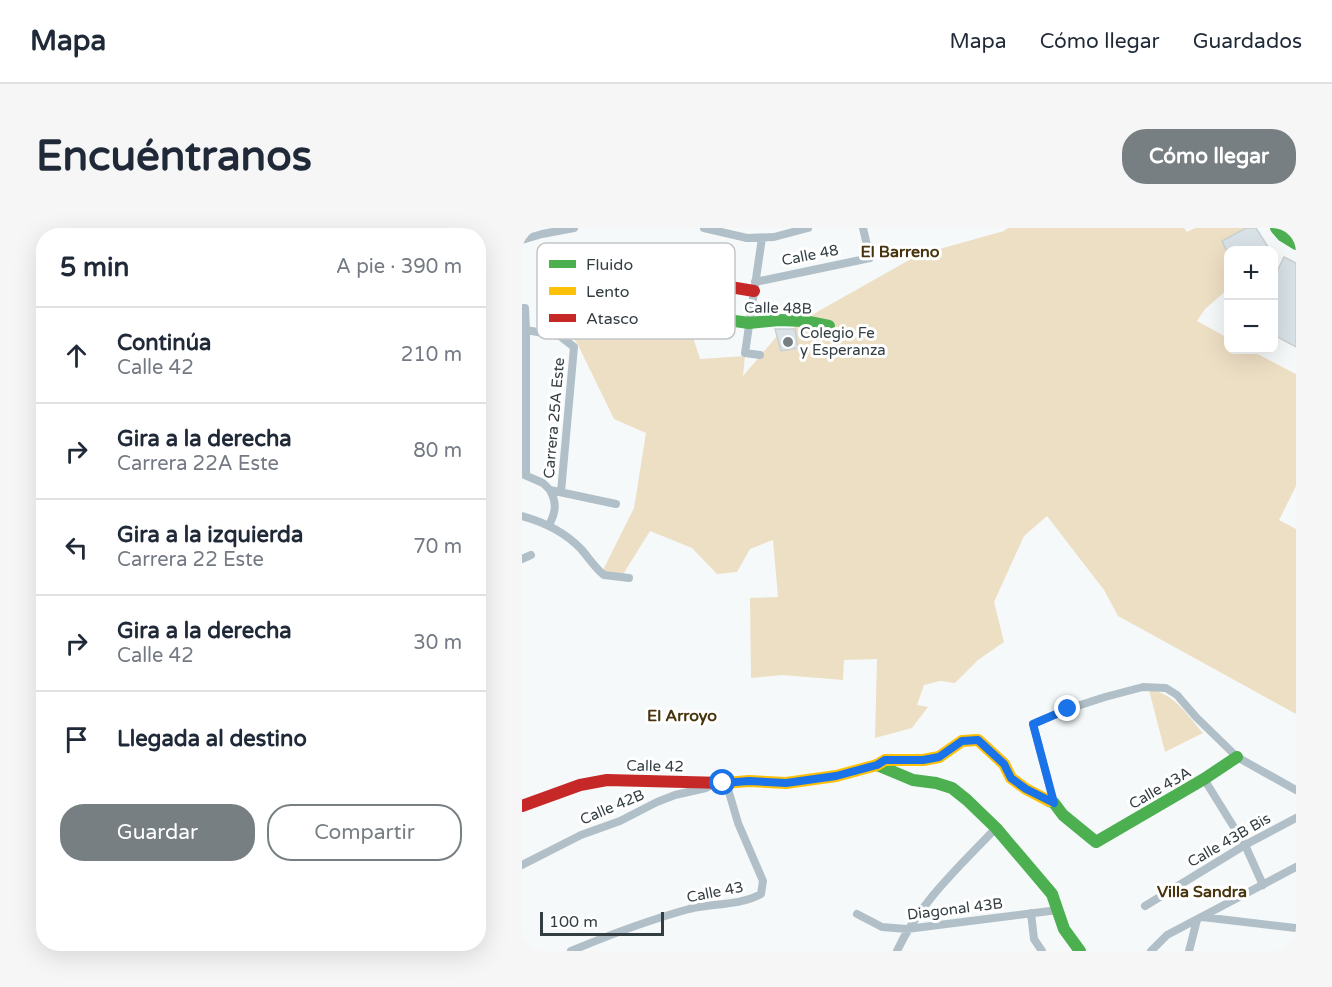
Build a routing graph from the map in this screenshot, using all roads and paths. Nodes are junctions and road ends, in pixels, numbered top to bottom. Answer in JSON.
{"nodes":[{"id":1,"x":574,"y":228,"type":"edge"},
{"id":2,"x":704,"y":228,"type":"edge"},
{"id":3,"x":808,"y":228,"type":"edge"},
{"id":4,"x":863,"y":228,"type":"edge"},
{"id":5,"x":1279,"y":229,"type":"edge"},
{"id":6,"x":762,"y":238,"type":"junction"},
{"id":7,"x":522,"y":240,"type":"edge"},
{"id":8,"x":1296,"y":244,"type":"edge"},
{"id":9,"x":735,"y":284,"type":"edge"},
{"id":10,"x":754,"y":286,"type":"junction"},
{"id":11,"x":524,"y":308,"type":"edge"},
{"id":12,"x":735,"y":321,"type":"edge"},
{"id":13,"x":749,"y":323,"type":"junction"},
{"id":14,"x":830,"y":326,"type":"dead end"},
{"id":15,"x":526,"y":330,"type":"junction"},
{"id":16,"x":537,"y":332,"type":"edge"},
{"id":17,"x":564,"y":339,"type":"edge"},
{"id":18,"x":760,"y":355,"type":"dead end"},
{"id":19,"x":524,"y":474,"type":"edge"},
{"id":20,"x":550,"y":489,"type":"junction"},
{"id":21,"x":561,"y":492,"type":"junction"},
{"id":22,"x":616,"y":504,"type":"dead end"},
{"id":23,"x":522,"y":516,"type":"edge"},
{"id":24,"x":549,"y":525,"type":"junction"},
{"id":25,"x":629,"y":578,"type":"dead end"},
{"id":26,"x":1237,"y":757,"type":"junction"},
{"id":27,"x":877,"y":765,"type":"junction"},
{"id":28,"x":1204,"y":779,"type":"junction"},
{"id":29,"x":722,"y":782,"type":"junction"},
{"id":30,"x":1296,"y":790,"type":"edge"},
{"id":31,"x":1054,"y":803,"type":"junction"},
{"id":32,"x":522,"y":806,"type":"edge"},
{"id":33,"x":1296,"y":818,"type":"edge"},
{"id":34,"x":996,"y":828,"type":"junction"},
{"id":35,"x":1245,"y":845,"type":"junction"},
{"id":36,"x":522,"y":865,"type":"edge"},
{"id":37,"x":1296,"y":867,"type":"edge"},
{"id":38,"x":1263,"y":885,"type":"junction"},
{"id":39,"x":1145,"y":906,"type":"dead end"},
{"id":40,"x":1058,"y":910,"type":"junction"},
{"id":41,"x":857,"y":914,"type":"dead end"},
{"id":42,"x":1031,"y":914,"type":"junction"},
{"id":43,"x":1199,"y":918,"type":"junction"},
{"id":44,"x":1296,"y":928,"type":"edge"},
{"id":45,"x":907,"y":929,"type":"junction"},
{"id":46,"x":571,"y":951,"type":"edge"},
{"id":47,"x":897,"y":951,"type":"edge"},
{"id":48,"x":1042,"y":951,"type":"edge"},
{"id":49,"x":1080,"y":951,"type":"edge"},
{"id":50,"x":1151,"y":951,"type":"edge"},
{"id":51,"x":1189,"y":951,"type":"edge"}],
"edges":[{"from":1,"to":7,"type":"street"},
{"from":2,"to":6,"type":"street","name":"Calle 48"},
{"from":3,"to":6,"type":"street","name":"Calle 48"},
{"from":4,"to":10,"type":"street","name":"Calle 48"},
{"from":5,"to":8,"type":"street"},
{"from":6,"to":10,"type":"street"},
{"from":9,"to":10,"type":"street","name":"Calle 48"},
{"from":10,"to":13,"type":"street"},
{"from":11,"to":15,"type":"street"},
{"from":12,"to":13,"type":"street","name":"Calle 48B"},
{"from":13,"to":14,"type":"street","name":"Calle 48B"},
{"from":13,"to":18,"type":"street"},
{"from":15,"to":16,"type":"street","name":"Carrera 25A Este"},
{"from":15,"to":19,"type":"street"},
{"from":17,"to":21,"type":"street","name":"Carrera 25A Este"},
{"from":19,"to":20,"type":"street"},
{"from":20,"to":21,"type":"street"},
{"from":20,"to":24,"type":"street","name":"Carrera 25A Este"},
{"from":21,"to":22,"type":"street"},
{"from":23,"to":24,"type":"street"},
{"from":24,"to":25,"type":"street"},
{"from":26,"to":28,"type":"street","name":"Calle 43A"},
{"from":26,"to":30,"type":"street"},
{"from":26,"to":31,"type":"street"},
{"from":27,"to":29,"type":"street","name":"Calle 42"},
{"from":27,"to":31,"type":"street","name":"Calle 42"},
{"from":27,"to":34,"type":"street"},
{"from":28,"to":31,"type":"street","name":"Calle 43A"},
{"from":28,"to":35,"type":"street"},
{"from":29,"to":32,"type":"street","name":"Calle 42"},
{"from":29,"to":36,"type":"street","name":"Calle 42B"},
{"from":29,"to":46,"type":"street","name":"Calle 43"},
{"from":33,"to":35,"type":"street","name":"Calle 43B Bis"},
{"from":34,"to":40,"type":"street"},
{"from":34,"to":45,"type":"street"},
{"from":35,"to":38,"type":"street"},
{"from":35,"to":39,"type":"street","name":"Calle 43B Bis"},
{"from":37,"to":38,"type":"street"},
{"from":38,"to":43,"type":"street"},
{"from":40,"to":42,"type":"street","name":"Diagonal 43B"},
{"from":40,"to":49,"type":"street"},
{"from":41,"to":45,"type":"street","name":"Diagonal 43B"},
{"from":42,"to":45,"type":"street","name":"Diagonal 43B"},
{"from":42,"to":48,"type":"street"},
{"from":43,"to":44,"type":"street"},
{"from":43,"to":50,"type":"street"},
{"from":43,"to":51,"type":"street"},
{"from":45,"to":47,"type":"street"}]}
